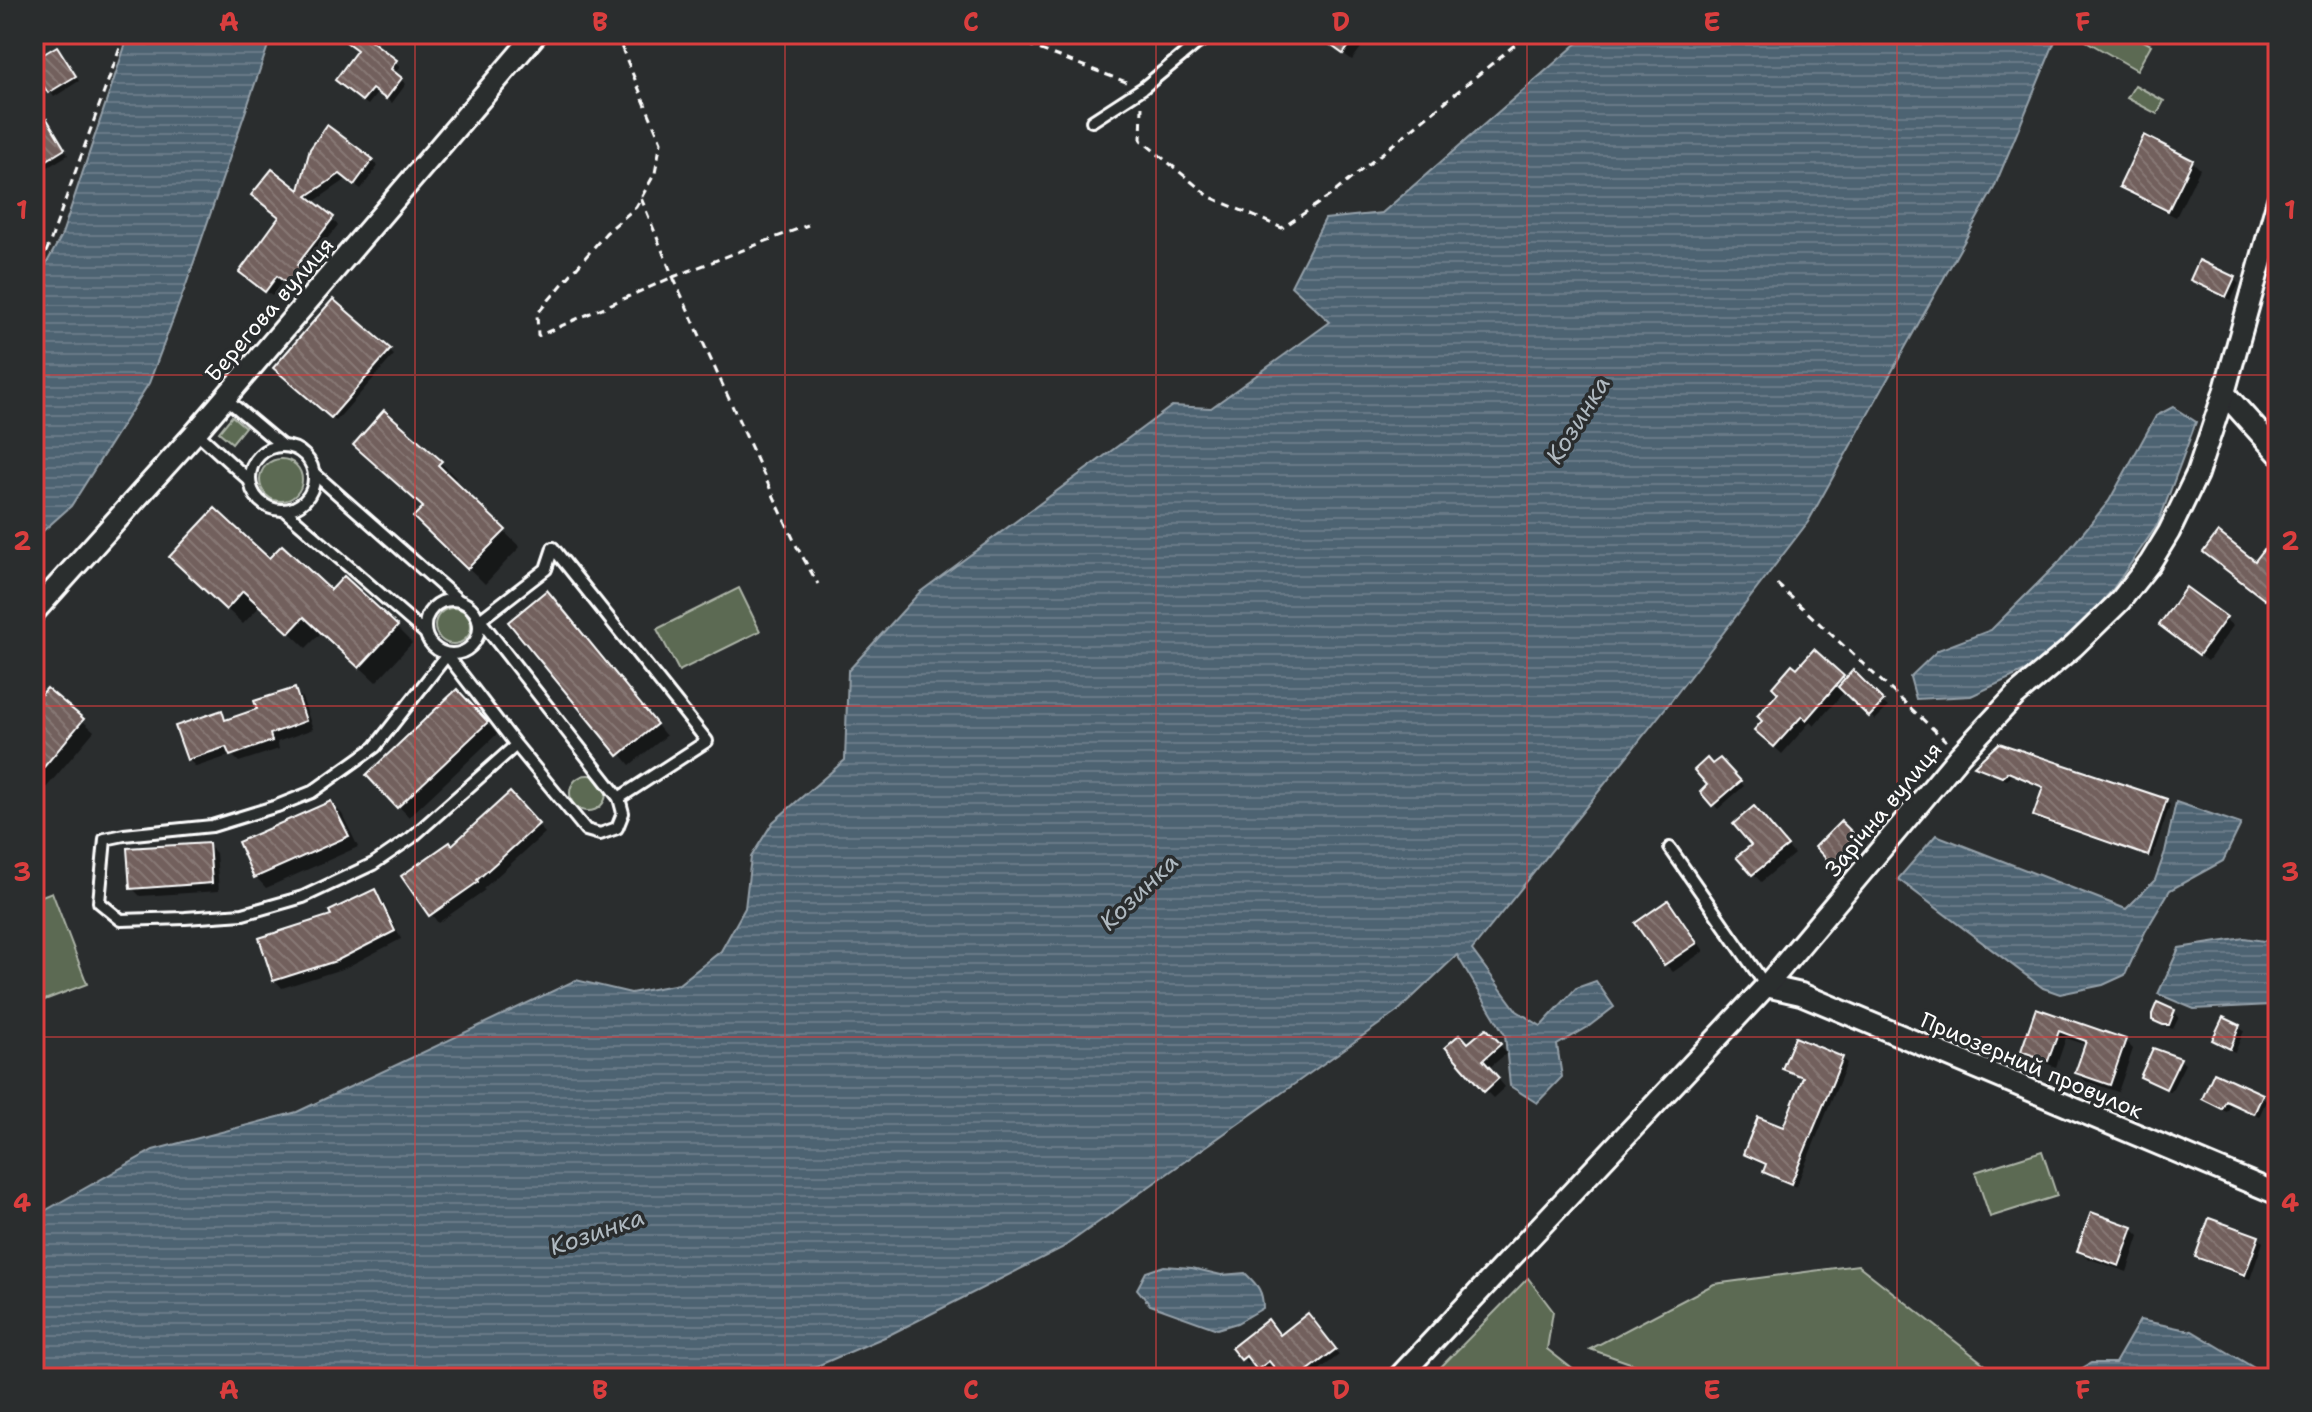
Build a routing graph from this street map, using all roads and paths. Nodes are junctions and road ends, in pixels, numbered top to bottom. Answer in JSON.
{"nodes":[{"id":1,"x":125,"y":34,"type":"edge"},
{"id":2,"x":536,"y":34,"type":"edge"},
{"id":3,"x":616,"y":34,"type":"edge"},
{"id":4,"x":1017,"y":34,"type":"edge"},
{"id":5,"x":1212,"y":34,"type":"edge"},
{"id":6,"x":1528,"y":34,"type":"edge"},
{"id":7,"x":1143,"y":88,"type":"junction"},
{"id":8,"x":1092,"y":121,"type":"dead end"},
{"id":9,"x":641,"y":198,"type":"junction"},
{"id":10,"x":2278,"y":200,"type":"edge"},
{"id":11,"x":808,"y":225,"type":"dead end"},
{"id":12,"x":673,"y":277,"type":"junction"},
{"id":13,"x":34,"y":279,"type":"edge"},
{"id":14,"x":2224,"y":393,"type":"junction"},
{"id":15,"x":225,"y":398,"type":"junction"},
{"id":16,"x":196,"y":432,"type":"junction"},
{"id":17,"x":281,"y":445,"type":"junction"},
{"id":18,"x":2278,"y":453,"type":"edge"},
{"id":19,"x":315,"y":474,"type":"junction"},
{"id":20,"x":250,"y":481,"type":"junction"},
{"id":21,"x":284,"y":510,"type":"junction"},
{"id":22,"x":818,"y":584,"type":"dead end"},
{"id":23,"x":1777,"y":584,"type":"dead end"},
{"id":24,"x":458,"y":600,"type":"junction"},
{"id":25,"x":34,"y":612,"type":"edge"},
{"id":26,"x":480,"y":620,"type":"junction"},
{"id":27,"x":425,"y":633,"type":"junction"},
{"id":28,"x":447,"y":655,"type":"junction"},
{"id":29,"x":516,"y":745,"type":"junction"},
{"id":30,"x":1960,"y":755,"type":"junction"},
{"id":31,"x":619,"y":798,"type":"junction"},
{"id":32,"x":1670,"y":848,"type":"dead end"},
{"id":33,"x":1766,"y":986,"type":"junction"},
{"id":34,"x":2278,"y":1194,"type":"edge"},
{"id":35,"x":1398,"y":1378,"type":"edge"}],
"edges":[{"from":1,"to":13,"type":"path"},
{"from":2,"to":15,"type":"street","name":"Берегова вулиця"},
{"from":3,"to":9,"type":"path"},
{"from":4,"to":7,"type":"path"},
{"from":5,"to":7,"type":"lane"},
{"from":6,"to":7,"type":"path"},
{"from":7,"to":8,"type":"lane"},
{"from":9,"to":12,"type":"path"},
{"from":9,"to":12,"type":"path"},
{"from":10,"to":14,"type":"street","name":"Зарічна вулиця"},
{"from":11,"to":12,"type":"path"},
{"from":12,"to":22,"type":"path"},
{"from":14,"to":18,"type":"street"},
{"from":14,"to":30,"type":"street","name":"Зарічна вулиця"},
{"from":15,"to":16,"type":"street","name":"Берегова вулиця"},
{"from":15,"to":17,"type":"lane"},
{"from":16,"to":20,"type":"lane"},
{"from":16,"to":25,"type":"street","name":"Берегова вулиця"},
{"from":17,"to":19,"type":"lane"},
{"from":17,"to":20,"type":"lane"},
{"from":19,"to":21,"type":"lane"},
{"from":19,"to":24,"type":"lane"},
{"from":20,"to":21,"type":"lane"},
{"from":21,"to":27,"type":"lane"},
{"from":23,"to":30,"type":"path"},
{"from":24,"to":26,"type":"lane"},
{"from":24,"to":27,"type":"lane"},
{"from":26,"to":28,"type":"lane"},
{"from":26,"to":31,"type":"lane"},
{"from":26,"to":31,"type":"lane"},
{"from":27,"to":28,"type":"lane"},
{"from":28,"to":29,"type":"lane"},
{"from":28,"to":29,"type":"lane"},
{"from":29,"to":31,"type":"lane"},
{"from":30,"to":33,"type":"street","name":"Зарічна вулиця"},
{"from":32,"to":33,"type":"lane"},
{"from":33,"to":34,"type":"street","name":"Приозерний провулок"},
{"from":33,"to":35,"type":"street","name":"Зарічна вулиця"}]}
